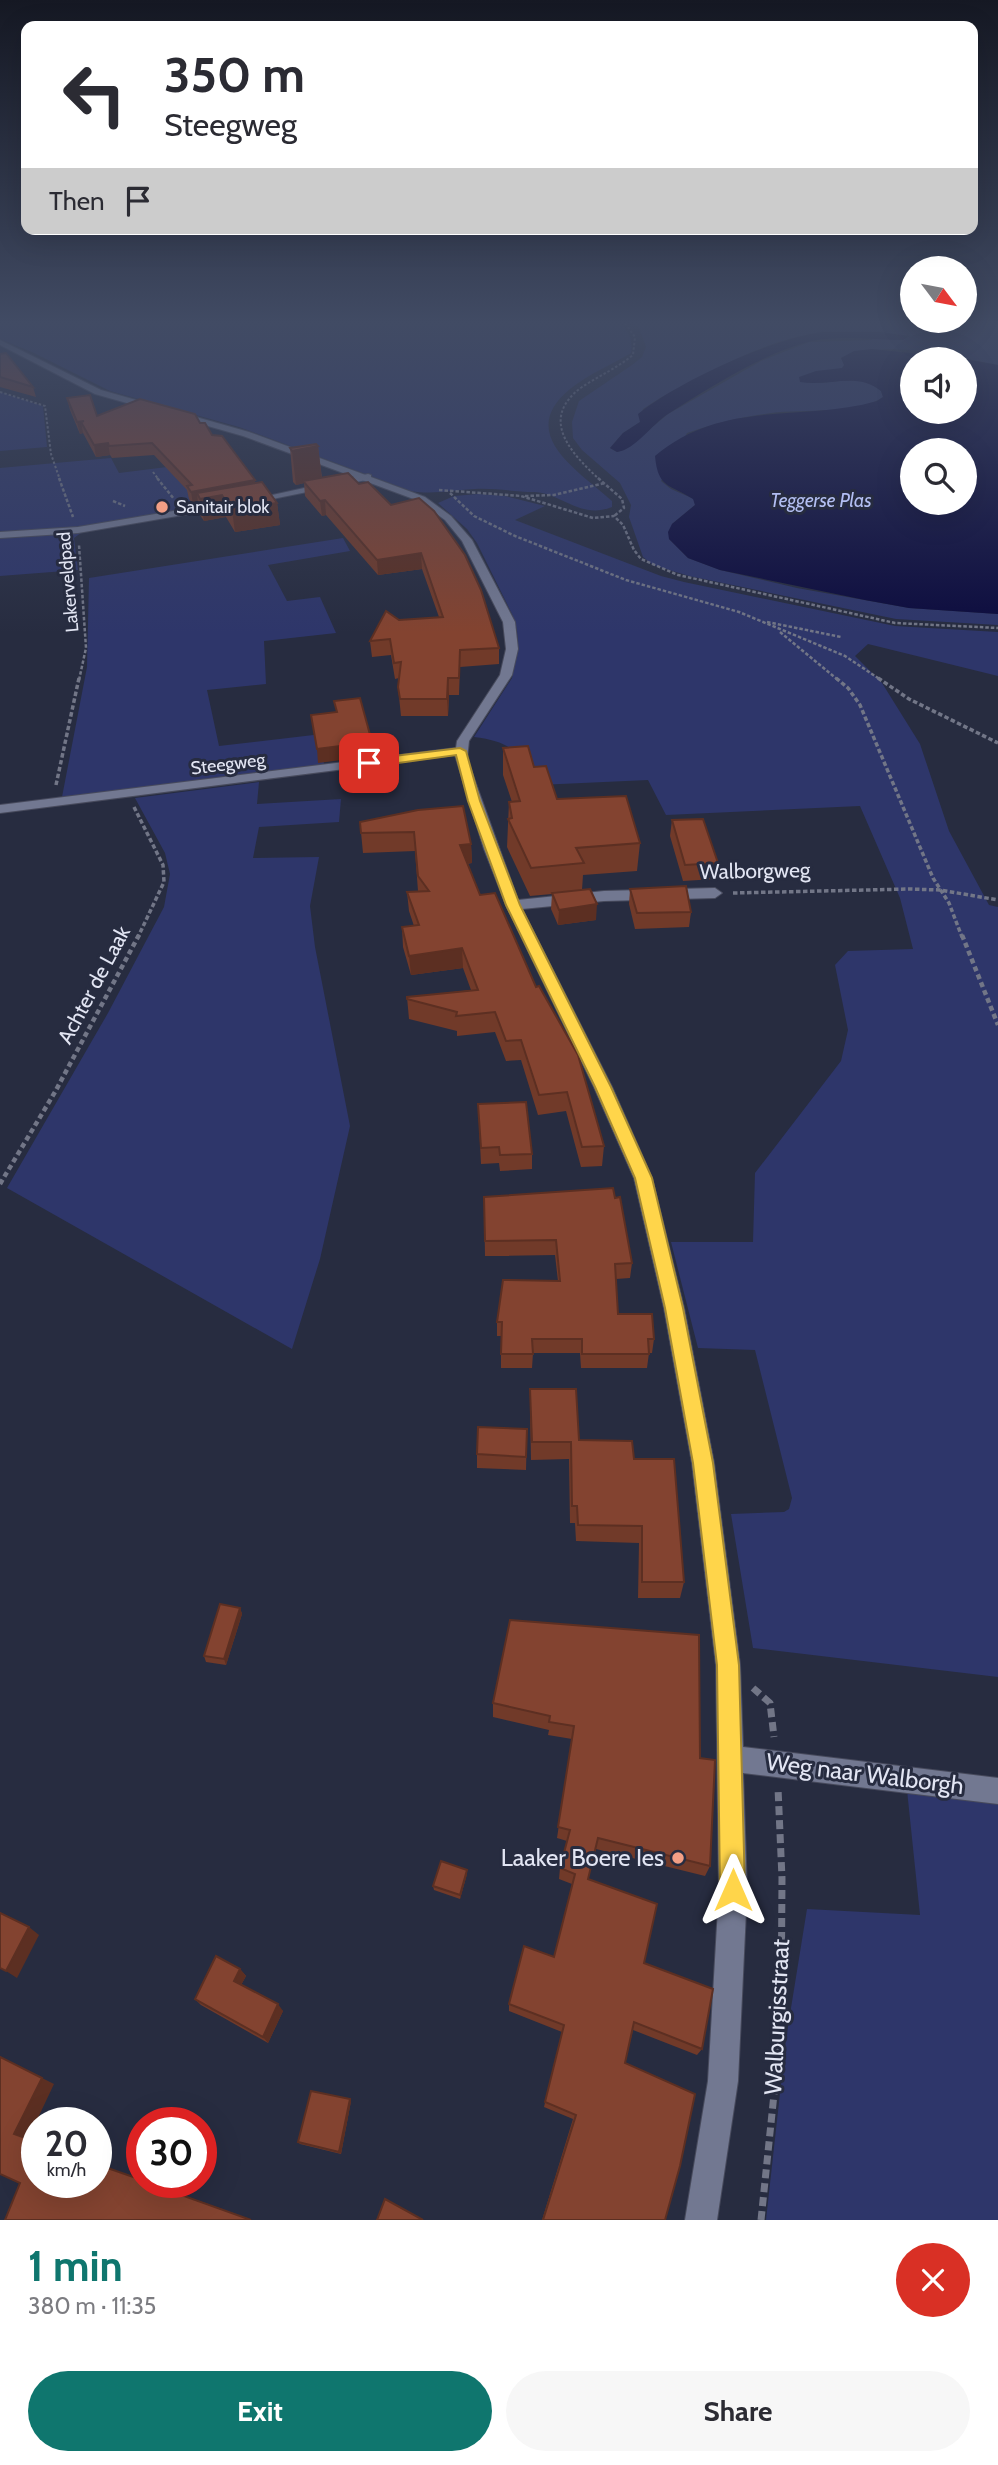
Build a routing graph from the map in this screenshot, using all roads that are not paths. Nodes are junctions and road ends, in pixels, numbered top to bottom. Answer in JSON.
{"nodes":[{"id":1,"x":220,"y":426,"type":"edge"},
{"id":2,"x":368,"y":477,"type":"junction"},
{"id":3,"x":238,"y":503,"type":"edge"},
{"id":4,"x":225,"y":505,"type":"edge"},
{"id":5,"x":0,"y":535,"type":"edge"},
{"id":6,"x":460,"y":751,"type":"junction"},
{"id":7,"x":0,"y":809,"type":"edge"},
{"id":8,"x":715,"y":893,"type":"road end"},
{"id":9,"x":513,"y":905,"type":"junction"},
{"id":10,"x":731,"y":1759,"type":"junction"},
{"id":11,"x":998,"y":1791,"type":"edge"},
{"id":12,"x":701,"y":2220,"type":"edge"}],
"edges":[{"from":1,"to":2,"type":"street"},
{"from":2,"to":3,"type":"lane"},
{"from":2,"to":6,"type":"street"},
{"from":4,"to":5,"type":"lane"},
{"from":6,"to":7,"type":"street","name":"Steegweg"},
{"from":6,"to":9,"type":"street"},
{"from":8,"to":9,"type":"street","name":"Walborgweg"},
{"from":9,"to":10,"type":"street"},
{"from":10,"to":11,"type":"street","name":"Weg naar Walborgh"},
{"from":10,"to":12,"type":"street"}]}
